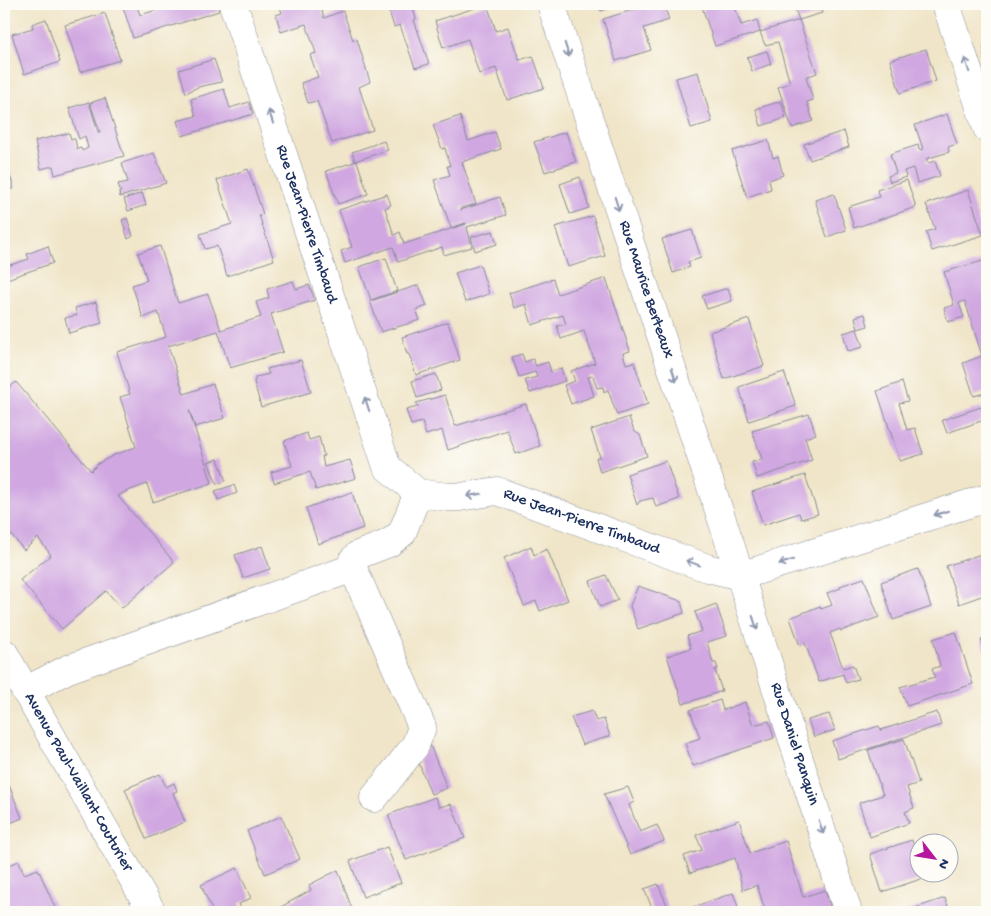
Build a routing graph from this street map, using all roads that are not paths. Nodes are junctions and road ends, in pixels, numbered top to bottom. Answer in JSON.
{"nodes":[{"id":1,"x":233,"y":4,"type":"edge"},
{"id":2,"x":551,"y":4,"type":"edge"},
{"id":3,"x":946,"y":4,"type":"edge"},
{"id":4,"x":987,"y":128,"type":"edge"},
{"id":5,"x":418,"y":493,"type":"junction"},
{"id":6,"x":987,"y":498,"type":"edge"},
{"id":7,"x":353,"y":568,"type":"junction"},
{"id":8,"x":740,"y":576,"type":"junction"},
{"id":9,"x":4,"y":653,"type":"edge"},
{"id":10,"x":25,"y":691,"type":"junction"},
{"id":11,"x":374,"y":798,"type":"dead end"},
{"id":12,"x":152,"y":912,"type":"edge"},
{"id":13,"x":848,"y":912,"type":"edge"}],
"edges":[{"from":5,"to":1,"type":"street","name":"Rue Jean-Pierre Timbaud","one_way":true},
{"from":2,"to":8,"type":"street","name":"Rue Maurice Berteaux","one_way":true},
{"from":4,"to":3,"type":"street","one_way":true},
{"from":5,"to":7,"type":"street"},
{"from":8,"to":5,"type":"street","name":"Rue Jean-Pierre Timbaud","one_way":true},
{"from":6,"to":8,"type":"street","one_way":true},
{"from":7,"to":10,"type":"street"},
{"from":7,"to":11,"type":"street"},
{"from":8,"to":13,"type":"street","name":"Rue Daniel Panquin","one_way":true},
{"from":9,"to":10,"type":"street","name":"Avenue Paul-Vaillant Couturier"},
{"from":10,"to":12,"type":"street","name":"Avenue Paul-Vaillant Couturier"}]}
